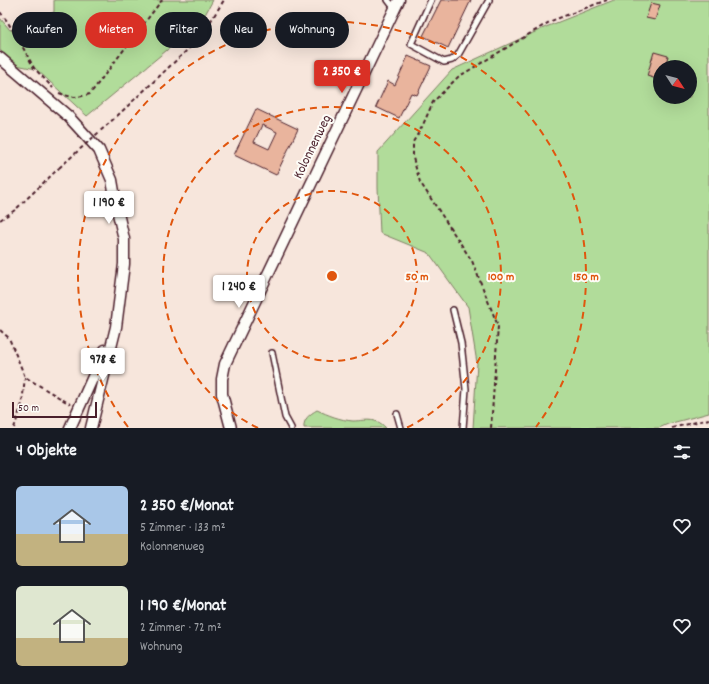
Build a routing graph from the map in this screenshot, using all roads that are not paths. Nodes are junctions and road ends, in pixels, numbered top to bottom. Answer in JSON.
{"nodes":[{"id":1,"x":388,"y":0,"type":"edge"},
{"id":2,"x":431,"y":0,"type":"edge"},
{"id":3,"x":489,"y":0,"type":"edge"},
{"id":4,"x":397,"y":4,"type":"edge"},
{"id":5,"x":0,"y":58,"type":"edge"},
{"id":6,"x":453,"y":310,"type":"dead end"},
{"id":7,"x":116,"y":327,"type":"junction"},
{"id":8,"x":272,"y":353,"type":"dead end"},
{"id":9,"x":397,"y":414,"type":"dead end"},
{"id":10,"x":70,"y":428,"type":"edge"},
{"id":11,"x":91,"y":428,"type":"edge"},
{"id":12,"x":231,"y":428,"type":"edge"},
{"id":13,"x":291,"y":428,"type":"edge"},
{"id":14,"x":401,"y":428,"type":"edge"},
{"id":15,"x":463,"y":428,"type":"edge"}],
"edges":[{"from":1,"to":4,"type":"lane"},
{"from":2,"to":3,"type":"lane"},
{"from":4,"to":12,"type":"street","name":"Kolonnenweg"},
{"from":5,"to":7,"type":"street"},
{"from":6,"to":15,"type":"lane"},
{"from":7,"to":10,"type":"street"},
{"from":7,"to":11,"type":"street"},
{"from":8,"to":13,"type":"lane"},
{"from":9,"to":14,"type":"lane"}]}
